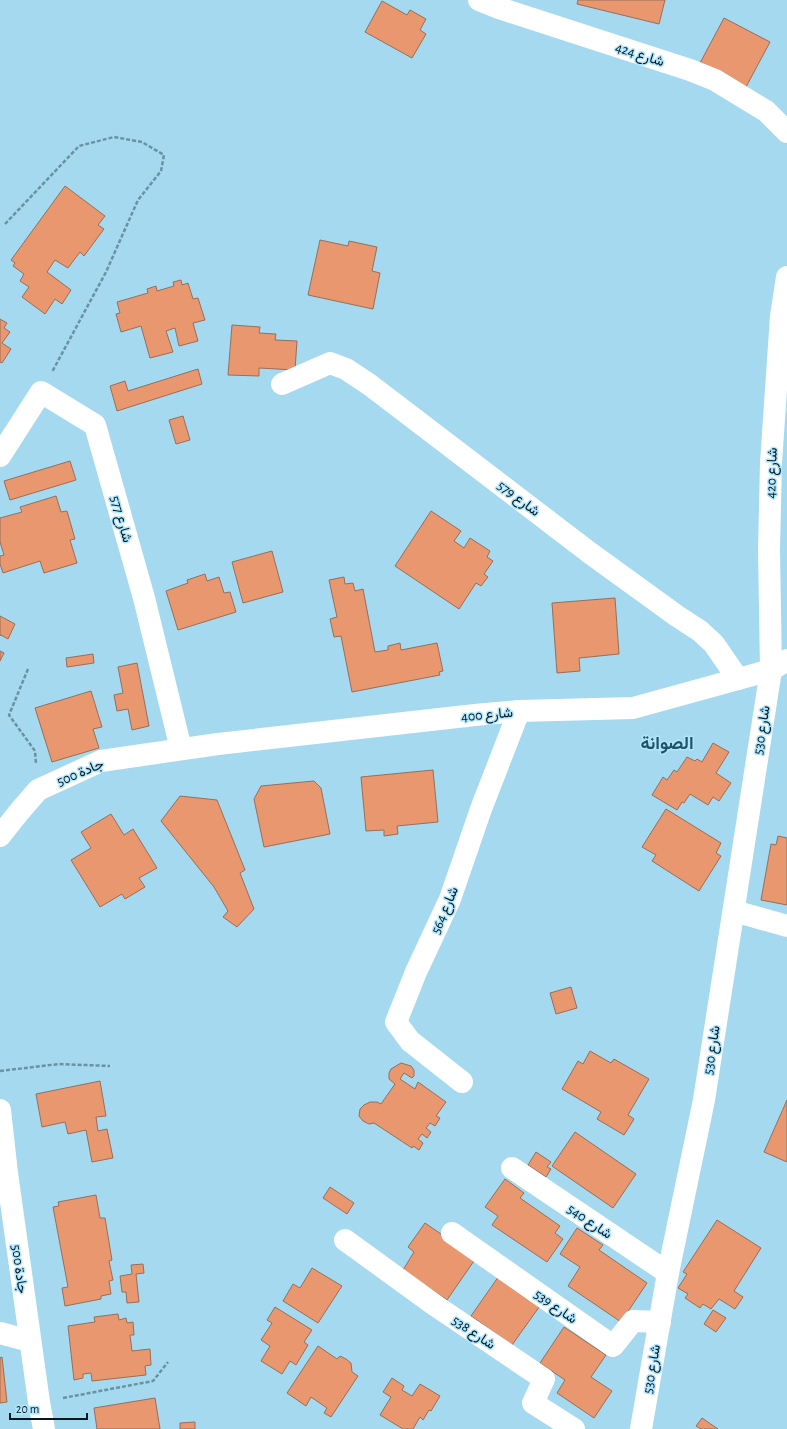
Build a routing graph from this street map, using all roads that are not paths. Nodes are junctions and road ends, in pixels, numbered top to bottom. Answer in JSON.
{"nodes":[{"id":1,"x":479,"y":0,"type":"edge"},
{"id":2,"x":787,"y":132,"type":"edge"},
{"id":3,"x":787,"y":277,"type":"edge"},
{"id":4,"x":282,"y":384,"type":"dead end"},
{"id":5,"x":0,"y":456,"type":"edge"},
{"id":6,"x":779,"y":665,"type":"edge"},
{"id":7,"x":738,"y":679,"type":"junction"},
{"id":8,"x":519,"y":712,"type":"junction"},
{"id":9,"x":181,"y":749,"type":"junction"},
{"id":10,"x":0,"y":836,"type":"edge"},
{"id":11,"x":734,"y":911,"type":"junction"},
{"id":12,"x":787,"y":926,"type":"edge"},
{"id":13,"x":462,"y":1082,"type":"dead end"},
{"id":14,"x":0,"y":1110,"type":"edge"},
{"id":15,"x":512,"y":1168,"type":"dead end"},
{"id":16,"x":452,"y":1233,"type":"dead end"},
{"id":17,"x":345,"y":1240,"type":"dead end"},
{"id":18,"x":668,"y":1273,"type":"junction"},
{"id":19,"x":660,"y":1322,"type":"junction"},
{"id":20,"x":0,"y":1333,"type":"edge"},
{"id":21,"x":30,"y":1341,"type":"junction"},
{"id":22,"x":44,"y":1429,"type":"edge"},
{"id":23,"x":574,"y":1429,"type":"edge"},
{"id":24,"x":641,"y":1429,"type":"edge"}],
"edges":[{"from":1,"to":2,"type":"street","name":"شارع 424"},
{"from":3,"to":6,"type":"street","name":"شارع 420"},
{"from":4,"to":7,"type":"street","name":"شارع 579"},
{"from":5,"to":9,"type":"street","name":"شارع 577"},
{"from":6,"to":7,"type":"street","name":"شارع 400"},
{"from":6,"to":11,"type":"street","name":"شارع 530"},
{"from":7,"to":8,"type":"street","name":"شارع 400"},
{"from":8,"to":9,"type":"street","name":"شارع 400"},
{"from":8,"to":13,"type":"street","name":"شارع 564"},
{"from":9,"to":10,"type":"street","name":"جادة 500"},
{"from":11,"to":12,"type":"street"},
{"from":11,"to":18,"type":"street","name":"شارع 530"},
{"from":14,"to":21,"type":"street","name":"جادة 500"},
{"from":15,"to":18,"type":"street","name":"شارع 540"},
{"from":16,"to":19,"type":"street","name":"شارع 539"},
{"from":17,"to":23,"type":"street","name":"شارع 538"},
{"from":18,"to":19,"type":"street","name":"شارع 530"},
{"from":19,"to":24,"type":"street","name":"شارع 530"},
{"from":20,"to":21,"type":"street"},
{"from":21,"to":22,"type":"street","name":"جادة 500"}]}
